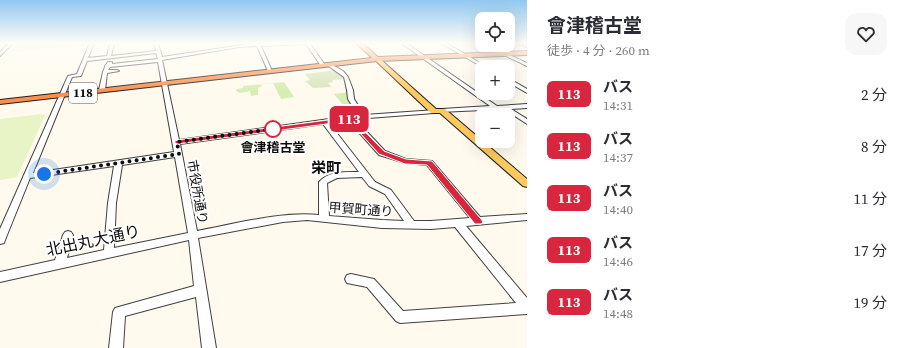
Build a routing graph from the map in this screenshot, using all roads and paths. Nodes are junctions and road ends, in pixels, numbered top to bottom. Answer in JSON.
{"nodes":[{"id":1,"x":92,"y":59,"type":"edge"},
{"id":2,"x":112,"y":59,"type":"edge"},
{"id":3,"x":164,"y":59,"type":"edge"},
{"id":4,"x":265,"y":59,"type":"edge"},
{"id":5,"x":321,"y":59,"type":"edge"},
{"id":6,"x":375,"y":59,"type":"edge"},
{"id":7,"x":377,"y":59,"type":"edge"},
{"id":8,"x":426,"y":59,"type":"edge"},
{"id":9,"x":515,"y":59,"type":"edge"},
{"id":10,"x":85,"y":60,"type":"joint"},
{"id":11,"x":160,"y":60,"type":"junction"},
{"id":12,"x":118,"y":65,"type":"junction"},
{"id":13,"x":326,"y":65,"type":"junction"},
{"id":14,"x":527,"y":65,"type":"edge"},
{"id":15,"x":107,"y":66,"type":"junction"},
{"id":16,"x":270,"y":71,"type":"junction"},
{"id":17,"x":105,"y":72,"type":"junction"},
{"id":18,"x":166,"y":83,"type":"junction"},
{"id":19,"x":515,"y":84,"type":"edge"},
{"id":20,"x":102,"y":90,"type":"junction"},
{"id":21,"x":527,"y":91,"type":"edge"},
{"id":22,"x":62,"y":95,"type":"junction"},
{"id":23,"x":0,"y":102,"type":"edge"},
{"id":24,"x":527,"y":106,"type":"edge"},
{"id":25,"x":496,"y":108,"type":"edge"},
{"id":26,"x":506,"y":108,"type":"edge"},
{"id":27,"x":475,"y":109,"type":"edge"},
{"id":28,"x":438,"y":111,"type":"junction"},
{"id":29,"x":515,"y":114,"type":"edge"},
{"id":30,"x":362,"y":117,"type":"junction"},
{"id":31,"x":350,"y":118,"type":"junction"},
{"id":32,"x":325,"y":122,"type":"junction"},
{"id":33,"x":527,"y":122,"type":"edge"},
{"id":34,"x":177,"y":142,"type":"junction"},
{"id":35,"x":179,"y":154,"type":"junction"},
{"id":36,"x":118,"y":163,"type":"junction"},
{"id":37,"x":363,"y":174,"type":"junction"},
{"id":38,"x":29,"y":176,"type":"junction"},
{"id":39,"x":527,"y":184,"type":"edge"},
{"id":40,"x":527,"y":217,"type":"edge"},
{"id":41,"x":324,"y":219,"type":"junction"},
{"id":42,"x":478,"y":222,"type":"junction"},
{"id":43,"x":458,"y":223,"type":"junction"},
{"id":44,"x":411,"y":224,"type":"junction"},
{"id":45,"x":68,"y":234,"type":"dead end"},
{"id":46,"x":194,"y":235,"type":"junction"},
{"id":47,"x":0,"y":240,"type":"edge"},
{"id":48,"x":109,"y":253,"type":"junction"},
{"id":49,"x":60,"y":263,"type":"junction"},
{"id":50,"x":0,"y":277,"type":"edge"},
{"id":51,"x":351,"y":278,"type":"dead end"},
{"id":52,"x":200,"y":290,"type":"junction"},
{"id":53,"x":527,"y":308,"type":"edge"},
{"id":54,"x":116,"y":348,"type":"edge"},
{"id":55,"x":209,"y":348,"type":"edge"}],
"edges":[{"from":1,"to":10,"type":"street"},
{"from":2,"to":15,"type":"street"},
{"from":3,"to":11,"type":"street"},
{"from":4,"to":16,"type":"street"},
{"from":5,"to":13,"type":"street"},
{"from":6,"to":13,"type":"highway","number":"118"},
{"from":7,"to":28,"type":"main road"},
{"from":8,"to":25,"type":"street"},
{"from":9,"to":14,"type":"street"},
{"from":10,"to":22,"type":"street"},
{"from":11,"to":12,"type":"street"},
{"from":11,"to":18,"type":"street","name":"市役所通り"},
{"from":12,"to":15,"type":"street"},
{"from":12,"to":17,"type":"street"},
{"from":13,"to":16,"type":"highway","number":"118"},
{"from":13,"to":30,"type":"street"},
{"from":15,"to":17,"type":"street"},
{"from":16,"to":18,"type":"highway","number":"118"},
{"from":17,"to":20,"type":"street"},
{"from":18,"to":20,"type":"highway","number":"118"},
{"from":18,"to":34,"type":"street","name":"市役所通り"},
{"from":19,"to":21,"type":"street"},
{"from":20,"to":22,"type":"highway","number":"118"},
{"from":22,"to":23,"type":"highway","number":"118"},
{"from":22,"to":38,"type":"street"},
{"from":24,"to":26,"type":"street"},
{"from":27,"to":28,"type":"street"},
{"from":28,"to":30,"type":"street"},
{"from":28,"to":39,"type":"main road"},
{"from":29,"to":33,"type":"street"},
{"from":30,"to":31,"type":"street"},
{"from":31,"to":32,"type":"street"},
{"from":31,"to":42,"type":"street"},
{"from":32,"to":34,"type":"street"},
{"from":32,"to":37,"type":"street"},
{"from":34,"to":35,"type":"street","name":"市役所通り"},
{"from":35,"to":36,"type":"street"},
{"from":35,"to":46,"type":"street","name":"市役所通り"},
{"from":36,"to":38,"type":"street"},
{"from":36,"to":48,"type":"street"},
{"from":37,"to":41,"type":"street"},
{"from":37,"to":44,"type":"street"},
{"from":38,"to":47,"type":"street"},
{"from":40,"to":42,"type":"street","name":"甲賀町通り"},
{"from":41,"to":44,"type":"street","name":"甲賀町通り"},
{"from":41,"to":46,"type":"street","name":"甲賀町通り"},
{"from":42,"to":43,"type":"street","name":"甲賀町通り"},
{"from":43,"to":44,"type":"street","name":"甲賀町通り"},
{"from":43,"to":53,"type":"street"},
{"from":45,"to":49,"type":"street"},
{"from":46,"to":48,"type":"street","name":"北出丸大通り"},
{"from":46,"to":52,"type":"street","name":"市役所通り"},
{"from":48,"to":49,"type":"street","name":"北出丸大通り"},
{"from":49,"to":50,"type":"street","name":"北出丸大通り"},
{"from":51,"to":53,"type":"street"},
{"from":52,"to":54,"type":"street"},
{"from":52,"to":55,"type":"street","name":"市役所通り"}]}
